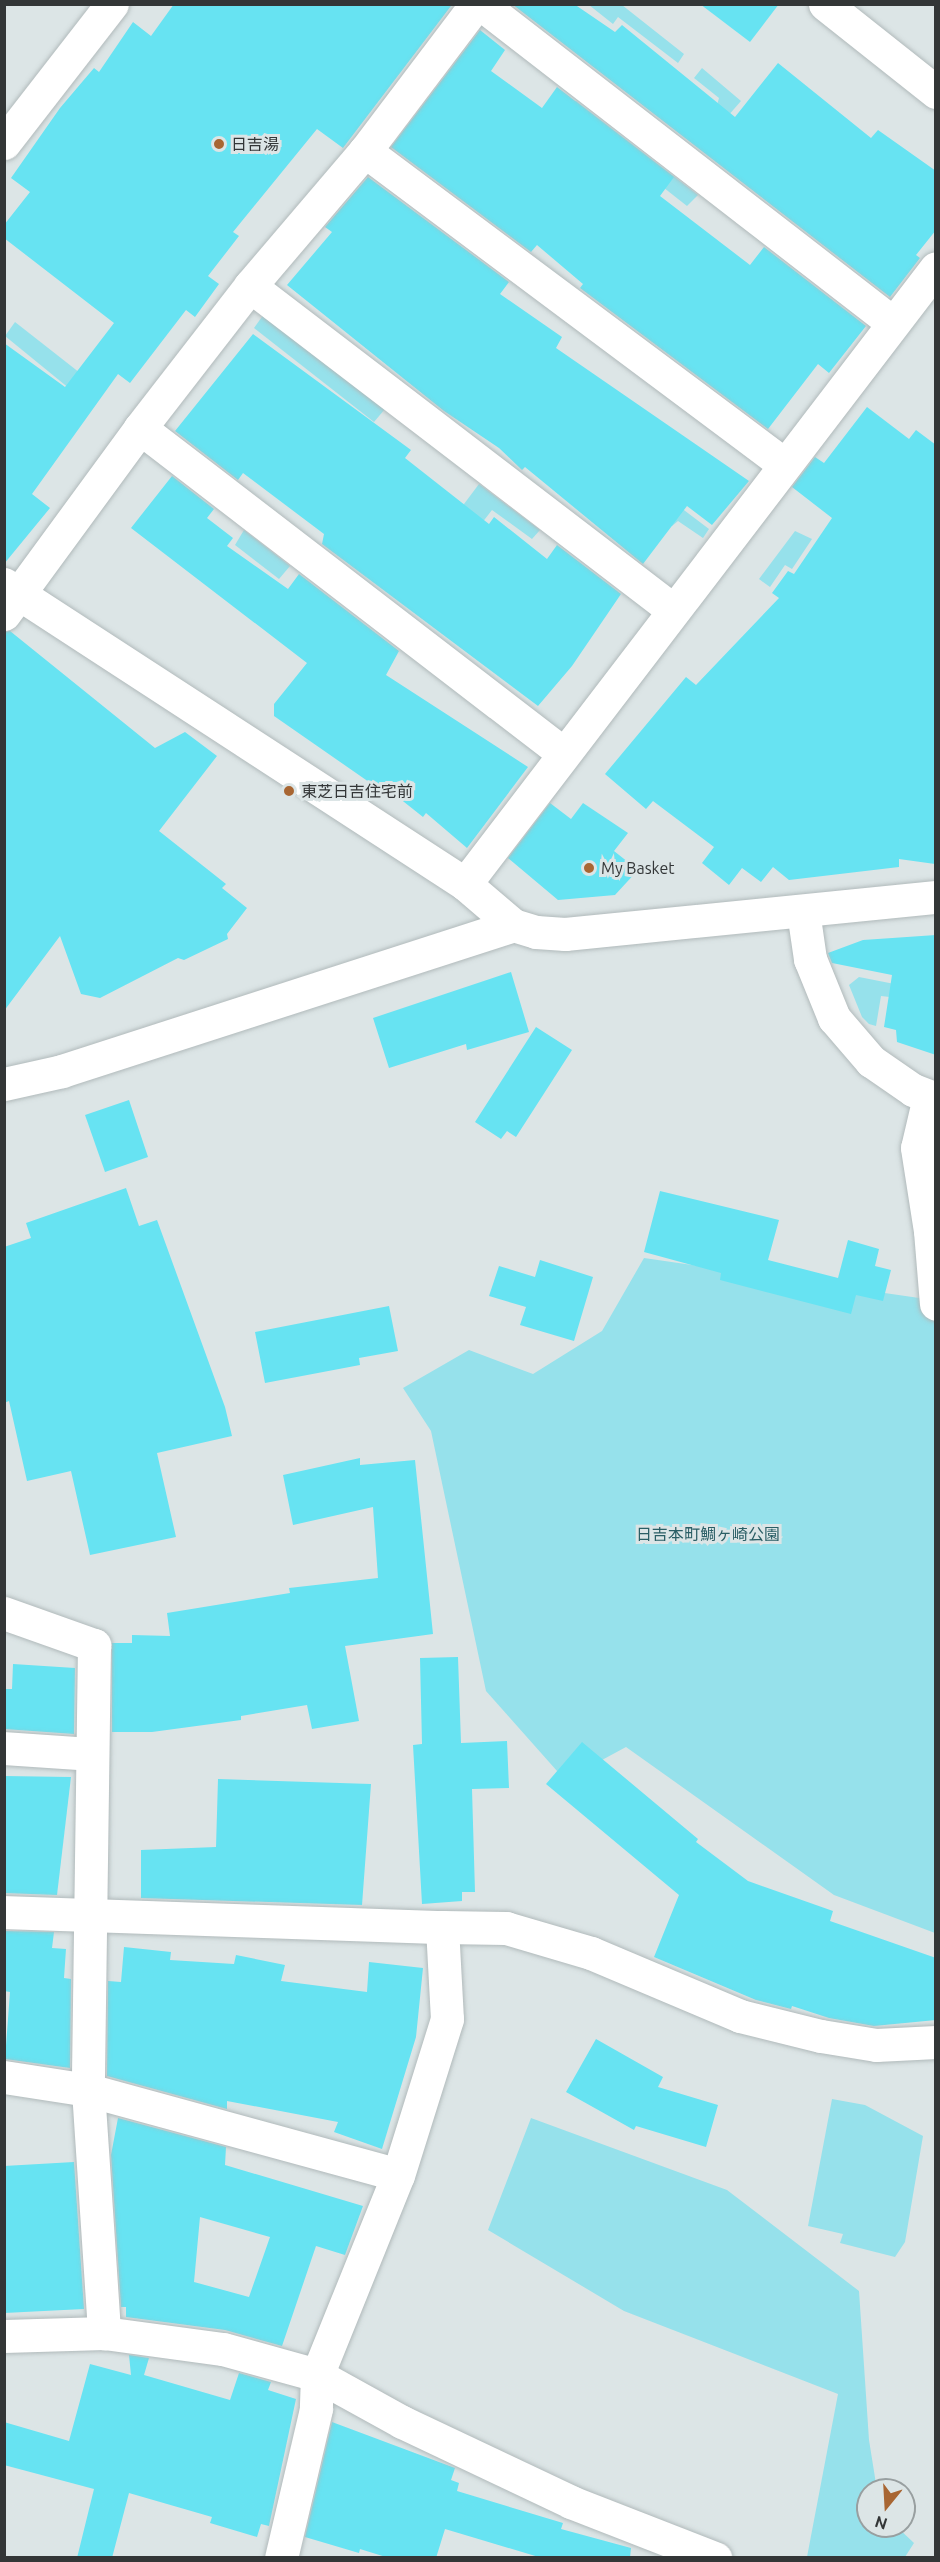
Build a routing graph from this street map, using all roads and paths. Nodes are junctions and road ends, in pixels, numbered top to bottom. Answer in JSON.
{"nodes":[{"id":1,"x":112,"y":4,"type":"edge"},
{"id":2,"x":476,"y":4,"type":"edge"},
{"id":3,"x":481,"y":4,"type":"edge"},
{"id":4,"x":825,"y":4,"type":"edge"},
{"id":5,"x":936,"y":92,"type":"edge"},
{"id":6,"x":4,"y":143,"type":"edge"},
{"id":7,"x":364,"y":150,"type":"junction"},
{"id":8,"x":936,"y":268,"type":"edge"},
{"id":9,"x":250,"y":286,"type":"junction"},
{"id":10,"x":893,"y":323,"type":"junction"},
{"id":11,"x":140,"y":428,"type":"junction"},
{"id":12,"x":784,"y":465,"type":"junction"},
{"id":13,"x":10,"y":598,"type":"edge"},
{"id":14,"x":674,"y":610,"type":"junction"},
{"id":15,"x":563,"y":753,"type":"junction"},
{"id":16,"x":465,"y":884,"type":"junction"},
{"id":17,"x":936,"y":897,"type":"edge"},
{"id":18,"x":803,"y":910,"type":"junction"},
{"id":19,"x":513,"y":925,"type":"junction"},
{"id":20,"x":4,"y":1084,"type":"edge"},
{"id":21,"x":932,"y":1098,"type":"edge"},
{"id":22,"x":936,"y":1304,"type":"edge"},
{"id":23,"x":4,"y":1613,"type":"edge"},
{"id":24,"x":4,"y":1748,"type":"edge"},
{"id":25,"x":92,"y":1754,"type":"junction"},
{"id":26,"x":4,"y":1912,"type":"edge"},
{"id":27,"x":89,"y":1917,"type":"junction"},
{"id":28,"x":442,"y":1927,"type":"junction"},
{"id":29,"x":936,"y":2042,"type":"edge"},
{"id":30,"x":4,"y":2077,"type":"edge"},
{"id":31,"x":88,"y":2090,"type":"junction"},
{"id":32,"x":398,"y":2175,"type":"junction"},
{"id":33,"x":104,"y":2333,"type":"junction"},
{"id":34,"x":4,"y":2336,"type":"edge"},
{"id":35,"x":317,"y":2375,"type":"junction"},
{"id":36,"x":281,"y":2558,"type":"edge"},
{"id":37,"x":715,"y":2558,"type":"edge"}],
"edges":[{"from":1,"to":6,"type":"street"},
{"from":2,"to":7,"type":"street"},
{"from":3,"to":10,"type":"street"},
{"from":4,"to":5,"type":"street"},
{"from":7,"to":9,"type":"street"},
{"from":7,"to":12,"type":"street"},
{"from":8,"to":10,"type":"street"},
{"from":9,"to":11,"type":"street"},
{"from":9,"to":14,"type":"street"},
{"from":10,"to":12,"type":"street"},
{"from":11,"to":13,"type":"street"},
{"from":11,"to":15,"type":"street"},
{"from":12,"to":14,"type":"street"},
{"from":13,"to":16,"type":"street"},
{"from":14,"to":15,"type":"street"},
{"from":15,"to":16,"type":"street"},
{"from":16,"to":19,"type":"street"},
{"from":17,"to":18,"type":"street"},
{"from":18,"to":19,"type":"street"},
{"from":18,"to":21,"type":"street"},
{"from":19,"to":20,"type":"street"},
{"from":21,"to":22,"type":"street"},
{"from":23,"to":25,"type":"street"},
{"from":24,"to":25,"type":"street"},
{"from":25,"to":27,"type":"street"},
{"from":26,"to":27,"type":"street"},
{"from":27,"to":28,"type":"street"},
{"from":27,"to":31,"type":"street"},
{"from":28,"to":29,"type":"street"},
{"from":28,"to":32,"type":"street"},
{"from":30,"to":31,"type":"street"},
{"from":31,"to":32,"type":"street"},
{"from":31,"to":33,"type":"street"},
{"from":32,"to":35,"type":"street"},
{"from":33,"to":34,"type":"street"},
{"from":33,"to":35,"type":"street"},
{"from":35,"to":36,"type":"street"},
{"from":35,"to":37,"type":"street"}]}
